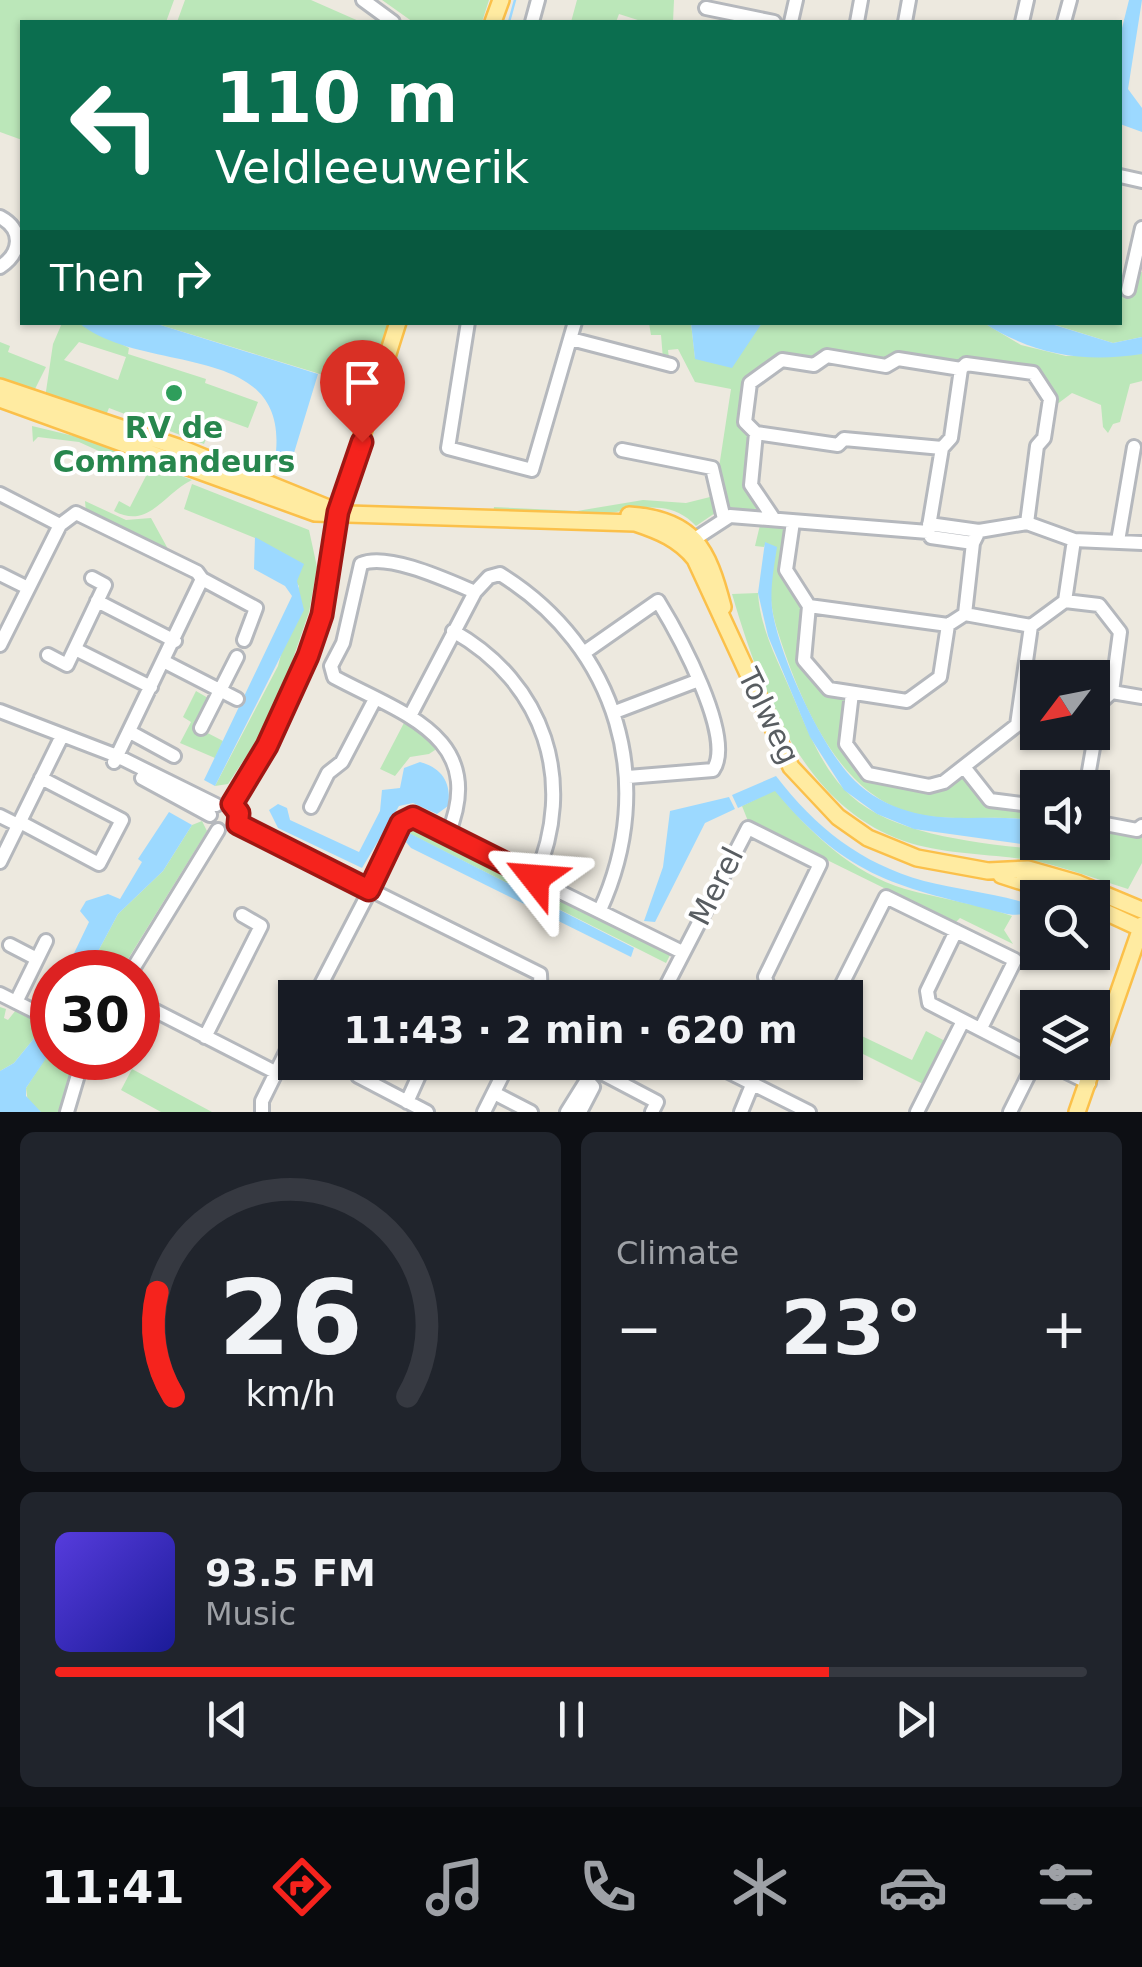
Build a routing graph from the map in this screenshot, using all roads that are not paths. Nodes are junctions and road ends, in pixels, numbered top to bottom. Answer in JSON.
{"nodes":[{"id":1,"x":363,"y":0,"type":"edge"},
{"id":2,"x":706,"y":10,"type":"edge"},
{"id":3,"x":390,"y":20,"type":"edge"},
{"id":4,"x":763,"y":20,"type":"edge"},
{"id":5,"x":0,"y":217,"type":"edge"},
{"id":6,"x":1142,"y":228,"type":"edge"},
{"id":7,"x":1127,"y":265,"type":"edge"},
{"id":8,"x":0,"y":267,"type":"edge"},
{"id":9,"x":1130,"y":290,"type":"edge"},
{"id":10,"x":397,"y":325,"type":"edge"},
{"id":11,"x":468,"y":325,"type":"edge"},
{"id":12,"x":574,"y":325,"type":"edge"},
{"id":13,"x":571,"y":338,"type":"junction"},
{"id":14,"x":671,"y":366,"type":"dead end"},
{"id":15,"x":961,"y":369,"type":"junction"},
{"id":16,"x":0,"y":387,"type":"edge"},
{"id":17,"x":0,"y":399,"type":"edge"},
{"id":18,"x":756,"y":433,"type":"junction"},
{"id":19,"x":1134,"y":447,"type":"dead end"},
{"id":20,"x":942,"y":448,"type":"junction"},
{"id":21,"x":622,"y":450,"type":"dead end"},
{"id":22,"x":0,"y":494,"type":"edge"},
{"id":23,"x":338,"y":512,"type":"junction"},
{"id":24,"x":724,"y":519,"type":"junction"},
{"id":25,"x":774,"y":519,"type":"junction"},
{"id":26,"x":793,"y":522,"type":"junction"},
{"id":27,"x":1027,"y":523,"type":"junction"},
{"id":28,"x":60,"y":525,"type":"junction"},
{"id":29,"x":929,"y":528,"type":"junction"},
{"id":30,"x":976,"y":537,"type":"junction"},
{"id":31,"x":1074,"y":540,"type":"junction"},
{"id":32,"x":1118,"y":541,"type":"junction"},
{"id":33,"x":689,"y":542,"type":"junction"},
{"id":34,"x":1142,"y":543,"type":"edge"},
{"id":35,"x":0,"y":574,"type":"edge"},
{"id":36,"x":200,"y":576,"type":"junction"},
{"id":37,"x":92,"y":578,"type":"dead end"},
{"id":38,"x":28,"y":588,"type":"junction"},
{"id":39,"x":476,"y":592,"type":"junction"},
{"id":40,"x":97,"y":601,"type":"junction"},
{"id":41,"x":1065,"y":601,"type":"junction"},
{"id":42,"x":809,"y":606,"type":"junction"},
{"id":43,"x":965,"y":614,"type":"junction"},
{"id":44,"x":948,"y":626,"type":"junction"},
{"id":45,"x":1031,"y":626,"type":"junction"},
{"id":46,"x":453,"y":632,"type":"junction"},
{"id":47,"x":2,"y":636,"type":"edge"},
{"id":48,"x":244,"y":640,"type":"dead end"},
{"id":49,"x":175,"y":641,"type":"junction"},
{"id":50,"x":74,"y":649,"type":"junction"},
{"id":51,"x":586,"y":652,"type":"junction"},
{"id":52,"x":48,"y":656,"type":"dead end"},
{"id":53,"x":237,"y":657,"type":"dead end"},
{"id":54,"x":164,"y":662,"type":"junction"},
{"id":55,"x":699,"y":680,"type":"junction"},
{"id":56,"x":152,"y":687,"type":"junction"},
{"id":57,"x":220,"y":690,"type":"junction"},
{"id":58,"x":1112,"y":692,"type":"junction"},
{"id":59,"x":852,"y":693,"type":"junction"},
{"id":60,"x":1142,"y":696,"type":"edge"},
{"id":61,"x":237,"y":699,"type":"dead end"},
{"id":62,"x":376,"y":699,"type":"junction"},
{"id":63,"x":0,"y":711,"type":"edge"},
{"id":64,"x":615,"y":712,"type":"junction"},
{"id":65,"x":410,"y":716,"type":"junction"},
{"id":66,"x":201,"y":728,"type":"dead end"},
{"id":67,"x":130,"y":732,"type":"junction"},
{"id":68,"x":62,"y":736,"type":"junction"},
{"id":69,"x":174,"y":756,"type":"dead end"},
{"id":70,"x":115,"y":760,"type":"junction"},
{"id":71,"x":964,"y":767,"type":"junction"},
{"id":72,"x":1089,"y":770,"type":"edge"},
{"id":73,"x":628,"y":777,"type":"junction"},
{"id":74,"x":41,"y":778,"type":"junction"},
{"id":75,"x":232,"y":804,"type":"junction"},
{"id":76,"x":1020,"y":804,"type":"edge"},
{"id":77,"x":311,"y":807,"type":"dead end"},
{"id":78,"x":213,"y":810,"type":"junction"},
{"id":79,"x":0,"y":816,"type":"edge"},
{"id":80,"x":19,"y":824,"type":"junction"},
{"id":81,"x":238,"y":824,"type":"junction"},
{"id":82,"x":1110,"y":825,"type":"edge"},
{"id":83,"x":1142,"y":826,"type":"edge"},
{"id":84,"x":218,"y":830,"type":"junction"},
{"id":85,"x":448,"y":834,"type":"junction"},
{"id":86,"x":0,"y":862,"type":"edge"},
{"id":87,"x":983,"y":870,"type":"junction"},
{"id":88,"x":535,"y":878,"type":"junction"},
{"id":89,"x":1020,"y":882,"type":"edge"},
{"id":90,"x":369,"y":890,"type":"junction"},
{"id":91,"x":600,"y":910,"type":"junction"},
{"id":92,"x":1142,"y":910,"type":"edge"},
{"id":93,"x":242,"y":914,"type":"dead end"},
{"id":94,"x":1110,"y":914,"type":"edge"},
{"id":95,"x":1142,"y":928,"type":"edge"},
{"id":96,"x":956,"y":930,"type":"junction"},
{"id":97,"x":46,"y":941,"type":"dead end"},
{"id":98,"x":10,"y":945,"type":"dead end"},
{"id":99,"x":42,"y":950,"type":"edge"},
{"id":100,"x":144,"y":950,"type":"edge"},
{"id":101,"x":682,"y":952,"type":"junction"},
{"id":102,"x":30,"y":955,"type":"edge"},
{"id":103,"x":30,"y":973,"type":"edge"},
{"id":104,"x":323,"y":980,"type":"edge"},
{"id":105,"x":544,"y":980,"type":"edge"},
{"id":106,"x":669,"y":980,"type":"edge"},
{"id":107,"x":766,"y":980,"type":"edge"},
{"id":108,"x":844,"y":980,"type":"edge"},
{"id":109,"x":0,"y":994,"type":"edge"},
{"id":110,"x":16,"y":1002,"type":"junction"},
{"id":111,"x":30,"y":1009,"type":"edge"},
{"id":112,"x":160,"y":1013,"type":"edge"},
{"id":113,"x":963,"y":1020,"type":"junction"},
{"id":114,"x":981,"y":1028,"type":"junction"},
{"id":115,"x":205,"y":1037,"type":"junction"},
{"id":116,"x":1020,"y":1049,"type":"edge"},
{"id":117,"x":278,"y":1066,"type":"edge"},
{"id":118,"x":275,"y":1072,"type":"junction"},
{"id":119,"x":76,"y":1080,"type":"edge"},
{"id":120,"x":365,"y":1080,"type":"edge"},
{"id":121,"x":417,"y":1080,"type":"edge"},
{"id":122,"x":500,"y":1080,"type":"edge"},
{"id":123,"x":611,"y":1080,"type":"edge"},
{"id":124,"x":743,"y":1080,"type":"edge"},
{"id":125,"x":1026,"y":1080,"type":"edge"},
{"id":126,"x":1082,"y":1080,"type":"edge"},
{"id":127,"x":1088,"y":1083,"type":"junction"},
{"id":128,"x":752,"y":1085,"type":"junction"},
{"id":129,"x":494,"y":1093,"type":"junction"},
{"id":130,"x":406,"y":1102,"type":"junction"},
{"id":131,"x":655,"y":1107,"type":"edge"},
{"id":132,"x":67,"y":1112,"type":"edge"},
{"id":133,"x":262,"y":1112,"type":"edge"},
{"id":134,"x":427,"y":1112,"type":"edge"},
{"id":135,"x":484,"y":1112,"type":"edge"},
{"id":136,"x":531,"y":1112,"type":"edge"},
{"id":137,"x":566,"y":1112,"type":"edge"},
{"id":138,"x":580,"y":1112,"type":"edge"},
{"id":139,"x":741,"y":1112,"type":"edge"},
{"id":140,"x":809,"y":1112,"type":"edge"},
{"id":141,"x":917,"y":1112,"type":"edge"},
{"id":142,"x":1010,"y":1112,"type":"edge"},
{"id":143,"x":1077,"y":1112,"type":"edge"}],
"edges":[{"from":1,"to":3,"type":"street"},
{"from":2,"to":4,"type":"street"},
{"from":5,"to":8,"type":"street"},
{"from":6,"to":7,"type":"street"},
{"from":7,"to":9,"type":"street"},
{"from":10,"to":23,"type":"main road"},
{"from":11,"to":13,"type":"street"},
{"from":12,"to":13,"type":"street"},
{"from":13,"to":14,"type":"street"},
{"from":15,"to":18,"type":"street"},
{"from":15,"to":20,"type":"street"},
{"from":15,"to":27,"type":"street"},
{"from":16,"to":23,"type":"main road"},
{"from":17,"to":23,"type":"main road"},
{"from":18,"to":20,"type":"street"},
{"from":18,"to":25,"type":"street"},
{"from":19,"to":32,"type":"street"},
{"from":20,"to":29,"type":"street"},
{"from":21,"to":24,"type":"street"},
{"from":22,"to":28,"type":"street"},
{"from":23,"to":33,"type":"main road"},
{"from":23,"to":75,"type":"street"},
{"from":24,"to":25,"type":"street"},
{"from":24,"to":33,"type":"street"},
{"from":25,"to":26,"type":"street"},
{"from":26,"to":29,"type":"street"},
{"from":26,"to":42,"type":"street"},
{"from":27,"to":30,"type":"street"},
{"from":27,"to":31,"type":"street"},
{"from":28,"to":36,"type":"street"},
{"from":28,"to":38,"type":"street"},
{"from":29,"to":30,"type":"street"},
{"from":30,"to":43,"type":"street"},
{"from":31,"to":32,"type":"street"},
{"from":31,"to":41,"type":"street"},
{"from":32,"to":34,"type":"street"},
{"from":33,"to":87,"type":"main road","name":"Tolweg"},
{"from":35,"to":38,"type":"street"},
{"from":36,"to":48,"type":"street"},
{"from":36,"to":49,"type":"street"},
{"from":37,"to":40,"type":"street"},
{"from":38,"to":47,"type":"street"},
{"from":39,"to":46,"type":"street"},
{"from":39,"to":51,"type":"street"},
{"from":39,"to":62,"type":"street"},
{"from":40,"to":49,"type":"street"},
{"from":40,"to":50,"type":"street"},
{"from":41,"to":45,"type":"street"},
{"from":41,"to":58,"type":"street"},
{"from":42,"to":44,"type":"street"},
{"from":42,"to":59,"type":"street"},
{"from":43,"to":44,"type":"street"},
{"from":43,"to":45,"type":"street"},
{"from":44,"to":59,"type":"street"},
{"from":45,"to":71,"type":"street"},
{"from":46,"to":65,"type":"street"},
{"from":46,"to":88,"type":"street"},
{"from":49,"to":54,"type":"street"},
{"from":50,"to":52,"type":"street"},
{"from":50,"to":56,"type":"street"},
{"from":51,"to":55,"type":"street"},
{"from":51,"to":64,"type":"street"},
{"from":53,"to":57,"type":"street"},
{"from":54,"to":56,"type":"street"},
{"from":54,"to":57,"type":"street"},
{"from":55,"to":64,"type":"street"},
{"from":55,"to":73,"type":"street"},
{"from":56,"to":67,"type":"street"},
{"from":57,"to":61,"type":"street"},
{"from":57,"to":66,"type":"street"},
{"from":58,"to":60,"type":"street"},
{"from":58,"to":72,"type":"street"},
{"from":59,"to":71,"type":"street"},
{"from":62,"to":65,"type":"street"},
{"from":62,"to":77,"type":"street"},
{"from":63,"to":68,"type":"street"},
{"from":64,"to":73,"type":"street"},
{"from":65,"to":85,"type":"street"},
{"from":67,"to":69,"type":"street"},
{"from":67,"to":70,"type":"street"},
{"from":68,"to":70,"type":"street"},
{"from":68,"to":74,"type":"street"},
{"from":70,"to":78,"type":"street"},
{"from":71,"to":76,"type":"street"},
{"from":73,"to":91,"type":"street"},
{"from":74,"to":80,"type":"street"},
{"from":74,"to":80,"type":"street"},
{"from":75,"to":78,"type":"street"},
{"from":75,"to":81,"type":"street"},
{"from":78,"to":84,"type":"street"},
{"from":79,"to":80,"type":"street"},
{"from":80,"to":86,"type":"street"},
{"from":81,"to":84,"type":"street"},
{"from":81,"to":90,"type":"street"},
{"from":82,"to":83,"type":"street"},
{"from":84,"to":100,"type":"street"},
{"from":85,"to":88,"type":"street"},
{"from":85,"to":90,"type":"street"},
{"from":87,"to":89,"type":"main road","name":"Tolweg"},
{"from":87,"to":92,"type":"main road","name":"Tolweg"},
{"from":88,"to":91,"type":"street"},
{"from":90,"to":104,"type":"street"},
{"from":90,"to":105,"type":"street"},
{"from":91,"to":101,"type":"street"},
{"from":93,"to":115,"type":"street"},
{"from":94,"to":95,"type":"main road"},
{"from":95,"to":127,"type":"main road"},
{"from":96,"to":108,"type":"street"},
{"from":96,"to":113,"type":"street"},
{"from":96,"to":114,"type":"street"},
{"from":97,"to":99,"type":"street"},
{"from":98,"to":102,"type":"street"},
{"from":101,"to":106,"type":"street","name":"Merel"},
{"from":101,"to":107,"type":"street","name":"Merel"},
{"from":103,"to":110,"type":"street"},
{"from":109,"to":110,"type":"street"},
{"from":110,"to":111,"type":"street"},
{"from":112,"to":115,"type":"street"},
{"from":113,"to":114,"type":"street"},
{"from":113,"to":141,"type":"street"},
{"from":114,"to":116,"type":"street"},
{"from":115,"to":118,"type":"street"},
{"from":117,"to":118,"type":"street"},
{"from":118,"to":133,"type":"street"},
{"from":119,"to":132,"type":"street"},
{"from":120,"to":130,"type":"street"},
{"from":121,"to":130,"type":"street"},
{"from":122,"to":129,"type":"street"},
{"from":123,"to":131,"type":"street"},
{"from":124,"to":128,"type":"street"},
{"from":125,"to":142,"type":"street"},
{"from":126,"to":127,"type":"street"},
{"from":127,"to":143,"type":"main road"},
{"from":128,"to":139,"type":"street"},
{"from":128,"to":140,"type":"street"},
{"from":129,"to":135,"type":"street"},
{"from":129,"to":136,"type":"street"},
{"from":130,"to":134,"type":"street"},
{"from":137,"to":138,"type":"street"}]}
